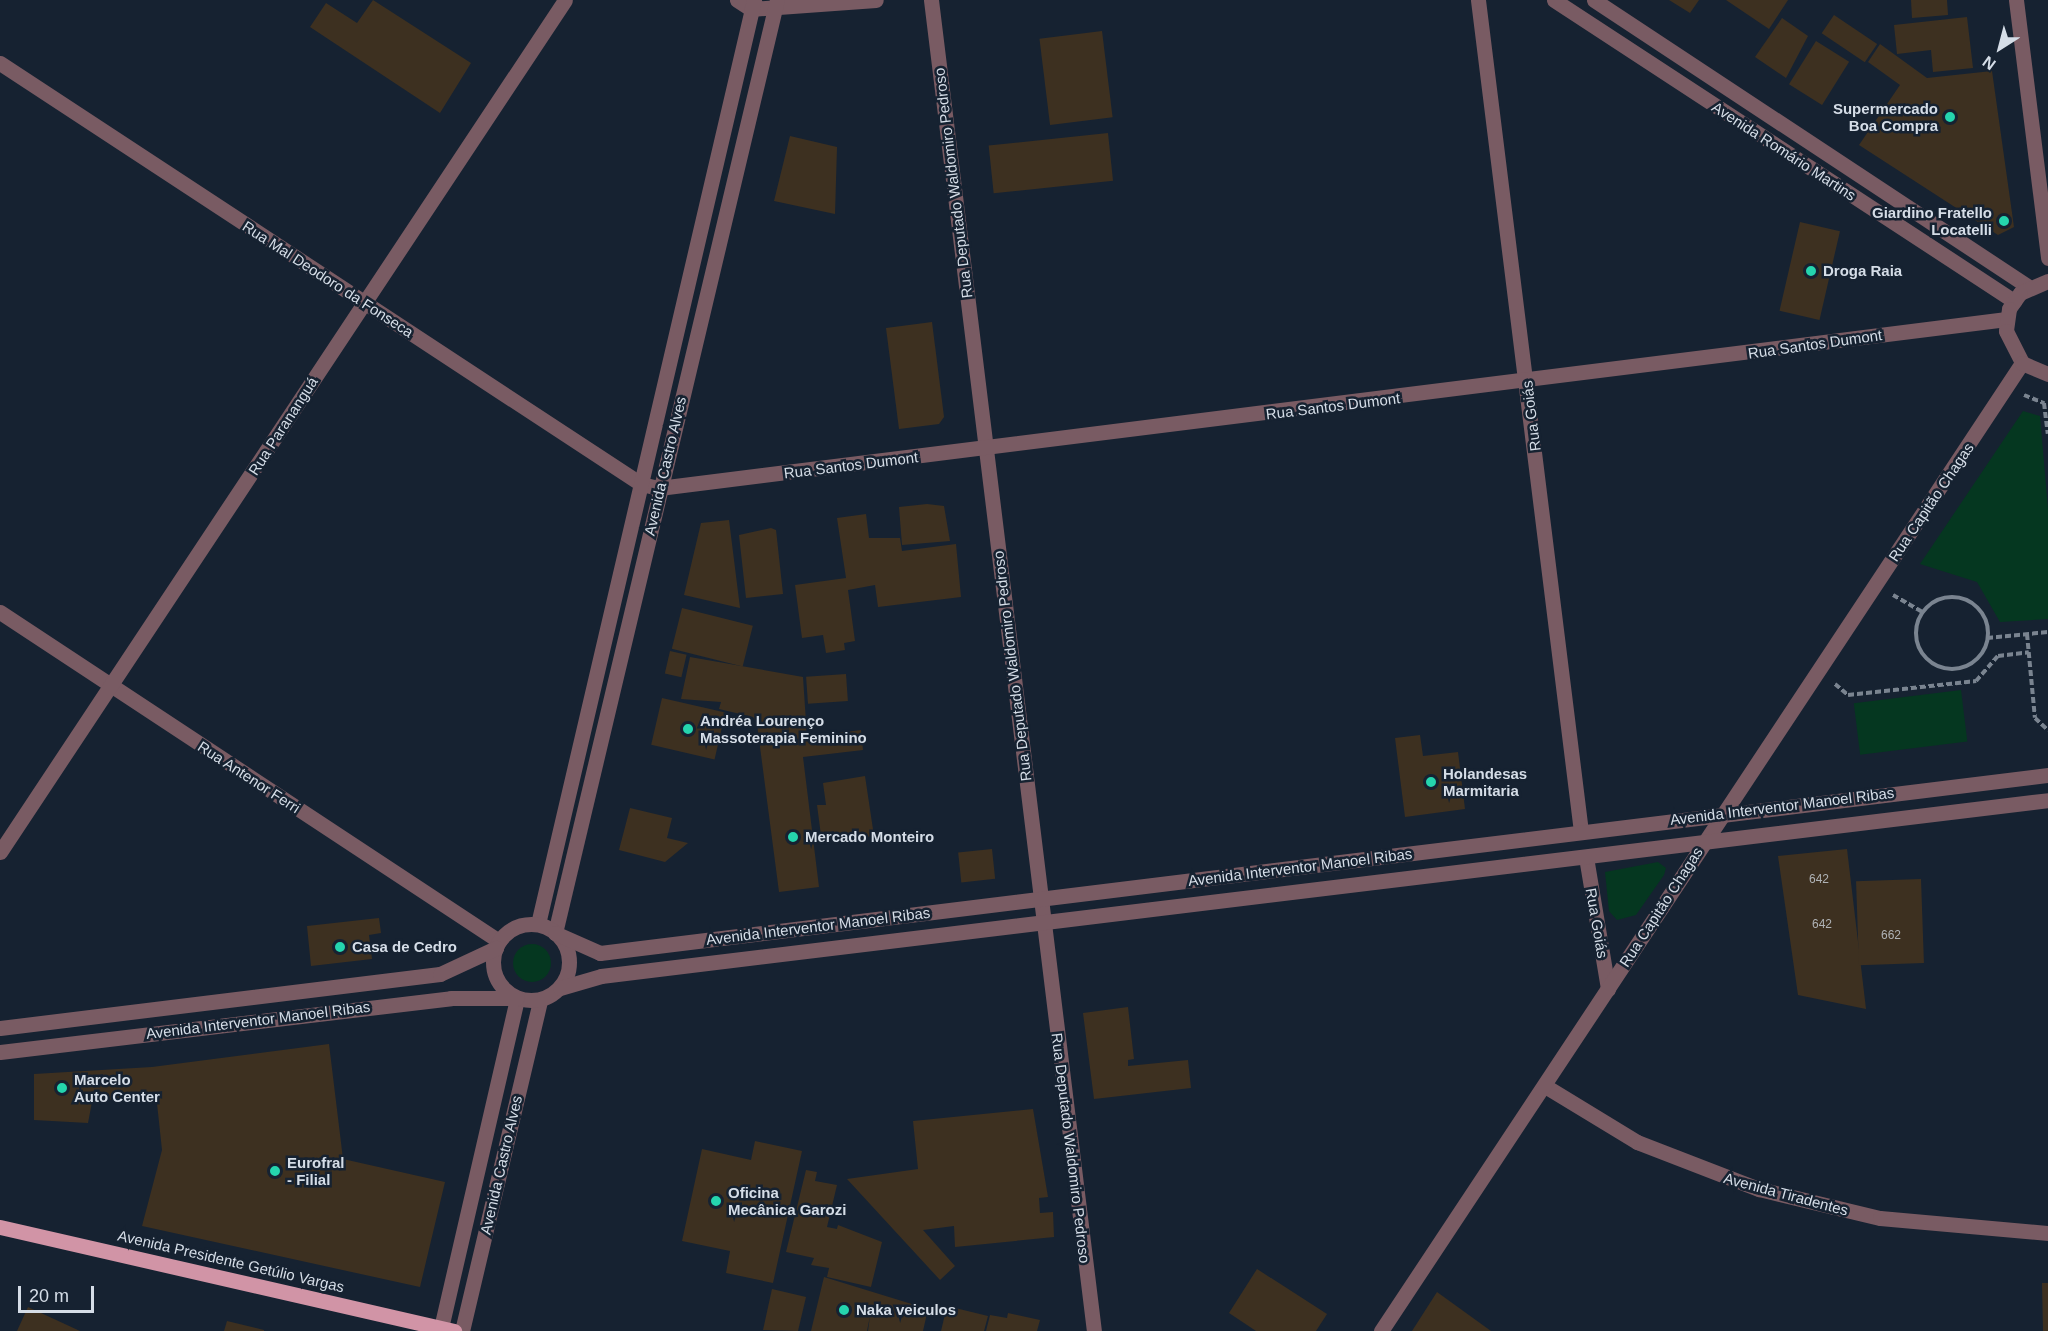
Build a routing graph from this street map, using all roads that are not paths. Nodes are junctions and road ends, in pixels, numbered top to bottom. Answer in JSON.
{"nodes":[{"id":1,"x":565,"y":0,"type":"edge"},
{"id":2,"x":737,"y":0,"type":"edge"},
{"id":3,"x":876,"y":0,"type":"edge"},
{"id":4,"x":931,"y":0,"type":"edge"},
{"id":5,"x":1478,"y":0,"type":"edge"},
{"id":6,"x":1554,"y":0,"type":"edge"},
{"id":7,"x":1594,"y":0,"type":"edge"},
{"id":8,"x":2016,"y":0,"type":"edge"},
{"id":9,"x":776,"y":4,"type":"edge"},
{"id":10,"x":752,"y":5,"type":"edge"},
{"id":11,"x":0,"y":63,"type":"edge"},
{"id":12,"x":698,"y":242,"type":"junction"},
{"id":13,"x":718,"y":245,"type":"junction"},
{"id":14,"x":2048,"y":258,"type":"edge"},
{"id":15,"x":2048,"y":281,"type":"edge"},
{"id":16,"x":2029,"y":287,"type":"junction"},
{"id":17,"x":2014,"y":301,"type":"junction"},
{"id":18,"x":364,"y":302,"type":"junction"},
{"id":19,"x":2006,"y":319,"type":"junction"},
{"id":20,"x":2022,"y":363,"type":"junction"},
{"id":21,"x":2048,"y":374,"type":"edge"},
{"id":22,"x":1527,"y":382,"type":"junction"},
{"id":23,"x":986,"y":449,"type":"junction"},
{"id":24,"x":640,"y":484,"type":"junction"},
{"id":25,"x":659,"y":488,"type":"junction"},
{"id":26,"x":0,"y":612,"type":"edge"},
{"id":27,"x":112,"y":686,"type":"junction"},
{"id":28,"x":588,"y":707,"type":"junction"},
{"id":29,"x":610,"y":714,"type":"junction"},
{"id":30,"x":2048,"y":775,"type":"edge"},
{"id":31,"x":2048,"y":800,"type":"edge"},
{"id":32,"x":1724,"y":813,"type":"junction"},
{"id":33,"x":1581,"y":832,"type":"junction"},
{"id":34,"x":1704,"y":840,"type":"junction"},
{"id":35,"x":0,"y":852,"type":"edge"},
{"id":36,"x":1586,"y":857,"type":"junction"},
{"id":37,"x":1041,"y":899,"type":"junction"},
{"id":38,"x":538,"y":924,"type":"junction"},
{"id":39,"x":1043,"y":926,"type":"junction"},
{"id":40,"x":555,"y":933,"type":"junction"},
{"id":41,"x":497,"y":944,"type":"junction"},
{"id":42,"x":560,"y":988,"type":"junction"},
{"id":43,"x":1608,"y":989,"type":"junction"},
{"id":44,"x":264,"y":998,"type":"junction"},
{"id":45,"x":517,"y":998,"type":"junction"},
{"id":46,"x":540,"y":1000,"type":"junction"},
{"id":47,"x":269,"y":1018,"type":"junction"},
{"id":48,"x":0,"y":1028,"type":"edge"},
{"id":49,"x":0,"y":1052,"type":"edge"},
{"id":50,"x":1545,"y":1086,"type":"junction"},
{"id":51,"x":0,"y":1227,"type":"edge"},
{"id":52,"x":2048,"y":1233,"type":"edge"},
{"id":53,"x":448,"y":1329,"type":"edge"},
{"id":54,"x":462,"y":1331,"type":"edge"},
{"id":55,"x":1094,"y":1331,"type":"edge"},
{"id":56,"x":1381,"y":1331,"type":"edge"}],
"edges":[{"from":1,"to":18,"type":"street","name":"Rua Parananguá"},
{"from":2,"to":10,"type":"street"},
{"from":3,"to":9,"type":"street"},
{"from":4,"to":23,"type":"street","name":"Rua Deputado Waldomiro Pedroso"},
{"from":5,"to":22,"type":"street","name":"Rua Goiás"},
{"from":6,"to":17,"type":"street","name":"Avenida Romário Martins"},
{"from":7,"to":16,"type":"street","name":"Avenida Romário Martins"},
{"from":8,"to":14,"type":"street"},
{"from":9,"to":10,"type":"street"},
{"from":9,"to":13,"type":"street","name":"Avenida Castro Alves"},
{"from":10,"to":12,"type":"street","name":"Avenida Castro Alves"},
{"from":11,"to":18,"type":"street","name":"Rua Mal Deodoro da Fonseca"},
{"from":12,"to":13,"type":"street"},
{"from":12,"to":24,"type":"street","name":"Avenida Castro Alves"},
{"from":13,"to":25,"type":"street","name":"Avenida Castro Alves"},
{"from":15,"to":16,"type":"street"},
{"from":16,"to":17,"type":"street"},
{"from":17,"to":19,"type":"street"},
{"from":18,"to":24,"type":"street","name":"Rua Mal Deodoro da Fonseca"},
{"from":18,"to":27,"type":"street","name":"Rua Parananguá"},
{"from":19,"to":20,"type":"street"},
{"from":19,"to":22,"type":"street","name":"Rua Santos Dumont"},
{"from":20,"to":21,"type":"street"},
{"from":20,"to":32,"type":"street","name":"Rua Capitão Chagas"},
{"from":22,"to":23,"type":"street","name":"Rua Santos Dumont"},
{"from":22,"to":33,"type":"street","name":"Rua Goiás"},
{"from":23,"to":25,"type":"street","name":"Rua Santos Dumont"},
{"from":23,"to":37,"type":"street","name":"Rua Deputado Waldomiro Pedroso"},
{"from":24,"to":25,"type":"street","name":"Rua Mal Deodoro da Fonseca"},
{"from":24,"to":28,"type":"street","name":"Avenida Castro Alves"},
{"from":25,"to":29,"type":"street","name":"Avenida Castro Alves"},
{"from":26,"to":27,"type":"street","name":"Rua Antenor Ferri"},
{"from":27,"to":35,"type":"street","name":"Rua Parananguá"},
{"from":27,"to":41,"type":"street","name":"Rua Antenor Ferri"},
{"from":28,"to":29,"type":"street"},
{"from":28,"to":38,"type":"street","name":"Avenida Castro Alves"},
{"from":29,"to":40,"type":"street","name":"Avenida Castro Alves"},
{"from":30,"to":32,"type":"street","name":"Avenida Interventor Manoel Ribas"},
{"from":31,"to":34,"type":"street","name":"Avenida Interventor Manoel Ribas"},
{"from":32,"to":33,"type":"street","name":"Avenida Interventor Manoel Ribas"},
{"from":32,"to":34,"type":"street","name":"Rua Capitão Chagas"},
{"from":33,"to":37,"type":"street","name":"Avenida Interventor Manoel Ribas"},
{"from":34,"to":36,"type":"street","name":"Avenida Interventor Manoel Ribas"},
{"from":34,"to":43,"type":"street","name":"Rua Capitão Chagas"},
{"from":36,"to":39,"type":"street","name":"Avenida Interventor Manoel Ribas"},
{"from":36,"to":43,"type":"street","name":"Rua Goiás"},
{"from":37,"to":39,"type":"street","name":"Rua Deputado Waldomiro Pedroso"},
{"from":37,"to":40,"type":"street","name":"Avenida Interventor Manoel Ribas"},
{"from":38,"to":40,"type":"street"},
{"from":38,"to":41,"type":"street"},
{"from":39,"to":42,"type":"street","name":"Avenida Interventor Manoel Ribas"},
{"from":39,"to":55,"type":"street","name":"Rua Deputado Waldomiro Pedroso"},
{"from":40,"to":42,"type":"street"},
{"from":41,"to":44,"type":"street","name":"Avenida Interventor Manoel Ribas"},
{"from":41,"to":45,"type":"street"},
{"from":42,"to":46,"type":"street"},
{"from":43,"to":50,"type":"street","name":"Rua Capitão Chagas"},
{"from":44,"to":47,"type":"street"},
{"from":44,"to":48,"type":"street","name":"Avenida Interventor Manoel Ribas"},
{"from":45,"to":46,"type":"street"},
{"from":45,"to":47,"type":"street","name":"Avenida Interventor Manoel Ribas"},
{"from":45,"to":53,"type":"street","name":"Avenida Castro Alves"},
{"from":46,"to":54,"type":"street","name":"Avenida Castro Alves"},
{"from":47,"to":49,"type":"street","name":"Avenida Interventor Manoel Ribas"},
{"from":50,"to":52,"type":"street","name":"Avenida Tiradentes"},
{"from":50,"to":56,"type":"street","name":"Rua Capitão Chagas"},
{"from":51,"to":53,"type":"main road","name":"Avenida Presidente Getúlio Vargas"}]}
